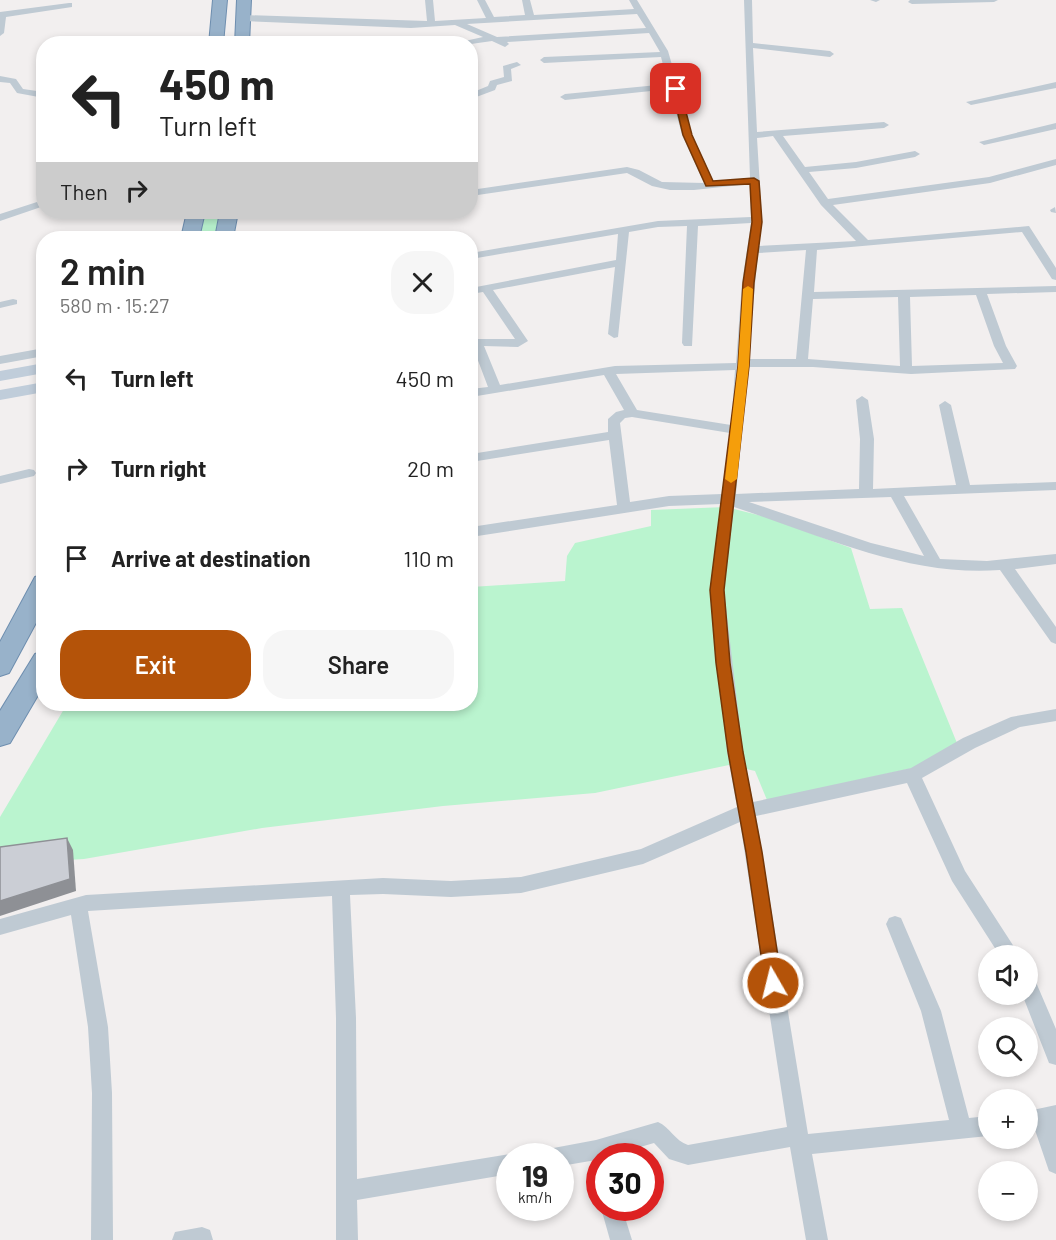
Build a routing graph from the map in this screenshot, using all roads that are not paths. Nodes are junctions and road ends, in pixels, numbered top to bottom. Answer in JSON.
{"nodes":[{"id":1,"x":220,"y":0,"type":"edge"},
{"id":2,"x":244,"y":0,"type":"edge"},
{"id":3,"x":429,"y":0,"type":"edge"},
{"id":4,"x":481,"y":0,"type":"edge"},
{"id":5,"x":526,"y":0,"type":"edge"},
{"id":6,"x":633,"y":0,"type":"edge"},
{"id":7,"x":648,"y":0,"type":"edge"},
{"id":8,"x":748,"y":0,"type":"edge"},
{"id":9,"x":994,"y":0,"type":"edge"},
{"id":10,"x":912,"y":2,"type":"dead end"},
{"id":11,"x":69,"y":5,"type":"dead end"},
{"id":12,"x":639,"y":11,"type":"junction"},
{"id":13,"x":1,"y":15,"type":"edge"},
{"id":14,"x":530,"y":17,"type":"junction"},
{"id":15,"x":243,"y":18,"type":"junction"},
{"id":16,"x":218,"y":19,"type":"junction"},
{"id":17,"x":491,"y":20,"type":"junction"},
{"id":18,"x":458,"y":23,"type":"junction"},
{"id":19,"x":431,"y":24,"type":"junction"},
{"id":20,"x":651,"y":30,"type":"junction"},
{"id":21,"x":0,"y":33,"type":"edge"},
{"id":22,"x":217,"y":36,"type":"edge"},
{"id":23,"x":242,"y":36,"type":"edge"},
{"id":24,"x":493,"y":39,"type":"junction"},
{"id":25,"x":478,"y":41,"type":"edge"},
{"id":26,"x":749,"y":45,"type":"junction"},
{"id":27,"x":514,"y":47,"type":"dead end"},
{"id":28,"x":665,"y":54,"type":"junction"},
{"id":29,"x":830,"y":54,"type":"dead end"},
{"id":30,"x":544,"y":60,"type":"dead end"},
{"id":31,"x":517,"y":65,"type":"dead end"},
{"id":32,"x":0,"y":80,"type":"edge"},
{"id":33,"x":1056,"y":85,"type":"edge"},
{"id":34,"x":675,"y":86,"type":"junction"},
{"id":35,"x":478,"y":93,"type":"edge"},
{"id":36,"x":36,"y":94,"type":"edge"},
{"id":37,"x":565,"y":97,"type":"dead end"},
{"id":38,"x":971,"y":102,"type":"dead end"},
{"id":39,"x":884,"y":125,"type":"dead end"},
{"id":40,"x":1056,"y":126,"type":"edge"},
{"id":41,"x":776,"y":133,"type":"junction"},
{"id":42,"x":752,"y":135,"type":"junction"},
{"id":43,"x":984,"y":142,"type":"dead end"},
{"id":44,"x":915,"y":154,"type":"dead end"},
{"id":45,"x":1056,"y":162,"type":"edge"},
{"id":46,"x":802,"y":170,"type":"junction"},
{"id":47,"x":754,"y":181,"type":"junction"},
{"id":48,"x":710,"y":184,"type":"junction"},
{"id":49,"x":478,"y":192,"type":"edge"},
{"id":50,"x":825,"y":203,"type":"junction"},
{"id":51,"x":36,"y":205,"type":"edge"},
{"id":52,"x":0,"y":218,"type":"edge"},
{"id":53,"x":757,"y":220,"type":"junction"},
{"id":54,"x":693,"y":222,"type":"junction"},
{"id":55,"x":624,"y":229,"type":"junction"},
{"id":56,"x":865,"y":244,"type":"junction"},
{"id":57,"x":812,"y":247,"type":"junction"},
{"id":58,"x":753,"y":250,"type":"junction"},
{"id":59,"x":478,"y":255,"type":"edge"},
{"id":60,"x":621,"y":262,"type":"junction"},
{"id":61,"x":1056,"y":277,"type":"edge"},
{"id":62,"x":486,"y":288,"type":"junction"},
{"id":63,"x":1056,"y":289,"type":"edge"},
{"id":64,"x":478,"y":290,"type":"edge"},
{"id":65,"x":980,"y":290,"type":"junction"},
{"id":66,"x":904,"y":292,"type":"junction"},
{"id":67,"x":808,"y":296,"type":"junction"},
{"id":68,"x":14,"y":302,"type":"dead end"},
{"id":69,"x":0,"y":305,"type":"edge"},
{"id":70,"x":614,"y":334,"type":"dead end"},
{"id":71,"x":478,"y":342,"type":"edge"},
{"id":72,"x":688,"y":343,"type":"dead end"},
{"id":73,"x":478,"y":345,"type":"edge"},
{"id":74,"x":36,"y":353,"type":"edge"},
{"id":75,"x":0,"y":360,"type":"edge"},
{"id":76,"x":802,"y":363,"type":"junction"},
{"id":77,"x":744,"y":364,"type":"junction"},
{"id":78,"x":36,"y":369,"type":"edge"},
{"id":79,"x":906,"y":369,"type":"junction"},
{"id":80,"x":608,"y":371,"type":"junction"},
{"id":81,"x":0,"y":376,"type":"edge"},
{"id":82,"x":36,"y":388,"type":"edge"},
{"id":83,"x":495,"y":389,"type":"junction"},
{"id":84,"x":478,"y":392,"type":"edge"},
{"id":85,"x":0,"y":395,"type":"edge"},
{"id":86,"x":862,"y":400,"type":"dead end"},
{"id":87,"x":945,"y":405,"type":"dead end"},
{"id":88,"x":632,"y":413,"type":"junction"},
{"id":89,"x":737,"y":430,"type":"junction"},
{"id":90,"x":614,"y":435,"type":"junction"},
{"id":91,"x":478,"y":457,"type":"edge"},
{"id":92,"x":29,"y":473,"type":"dead end"},
{"id":93,"x":0,"y":480,"type":"edge"},
{"id":94,"x":1056,"y":486,"type":"edge"},
{"id":95,"x":964,"y":490,"type":"junction"},
{"id":96,"x":895,"y":492,"type":"junction"},
{"id":97,"x":866,"y":493,"type":"junction"},
{"id":98,"x":728,"y":500,"type":"junction"},
{"id":99,"x":624,"y":507,"type":"junction"},
{"id":100,"x":478,"y":531,"type":"edge"},
{"id":101,"x":1056,"y":559,"type":"edge"},
{"id":102,"x":935,"y":562,"type":"junction"},
{"id":103,"x":1003,"y":563,"type":"junction"},
{"id":104,"x":36,"y":598,"type":"edge"},
{"id":105,"x":1056,"y":638,"type":"edge"},
{"id":106,"x":4,"y":660,"type":"edge"},
{"id":107,"x":36,"y":661,"type":"edge"},
{"id":108,"x":36,"y":673,"type":"edge"},
{"id":109,"x":1056,"y":715,"type":"edge"},
{"id":110,"x":0,"y":735,"type":"edge"},
{"id":111,"x":912,"y":775,"type":"junction"},
{"id":112,"x":746,"y":811,"type":"junction"},
{"id":113,"x":341,"y":888,"type":"junction"},
{"id":114,"x":78,"y":905,"type":"junction"},
{"id":115,"x":895,"y":924,"type":"dead end"},
{"id":116,"x":0,"y":927,"type":"edge"},
{"id":117,"x":1004,"y":945,"type":"edge"},
{"id":118,"x":1037,"y":1005,"type":"edge"},
{"id":119,"x":1056,"y":1056,"type":"edge"},
{"id":120,"x":1042,"y":1118,"type":"edge"},
{"id":121,"x":978,"y":1127,"type":"edge"},
{"id":122,"x":962,"y":1128,"type":"junction"},
{"id":123,"x":799,"y":1140,"type":"junction"},
{"id":124,"x":632,"y":1143,"type":"edge"},
{"id":125,"x":1056,"y":1164,"type":"edge"},
{"id":126,"x":496,"y":1166,"type":"edge"},
{"id":127,"x":347,"y":1191,"type":"junction"},
{"id":128,"x":616,"y":1221,"type":"edge"},
{"id":129,"x":102,"y":1240,"type":"edge"},
{"id":130,"x":183,"y":1240,"type":"edge"},
{"id":131,"x":202,"y":1240,"type":"edge"},
{"id":132,"x":347,"y":1240,"type":"edge"},
{"id":133,"x":621,"y":1240,"type":"edge"},
{"id":134,"x":817,"y":1240,"type":"edge"}],
"edges":[{"from":1,"to":16,"type":"highway"},
{"from":2,"to":15,"type":"highway"},
{"from":3,"to":19,"type":"street"},
{"from":4,"to":17,"type":"street"},
{"from":5,"to":14,"type":"street"},
{"from":6,"to":7,"type":"street"},
{"from":6,"to":12,"type":"street"},
{"from":8,"to":26,"type":"street"},
{"from":9,"to":10,"type":"street"},
{"from":11,"to":13,"type":"street"},
{"from":12,"to":14,"type":"street"},
{"from":12,"to":20,"type":"street"},
{"from":13,"to":21,"type":"street"},
{"from":14,"to":17,"type":"street"},
{"from":15,"to":16,"type":"highway"},
{"from":15,"to":19,"type":"street"},
{"from":15,"to":23,"type":"highway"},
{"from":16,"to":22,"type":"highway"},
{"from":17,"to":18,"type":"street"},
{"from":18,"to":19,"type":"street"},
{"from":18,"to":24,"type":"street"},
{"from":20,"to":24,"type":"street"},
{"from":20,"to":28,"type":"street"},
{"from":24,"to":25,"type":"street"},
{"from":24,"to":27,"type":"street"},
{"from":26,"to":29,"type":"street"},
{"from":26,"to":42,"type":"street"},
{"from":28,"to":30,"type":"street"},
{"from":28,"to":34,"type":"street"},
{"from":31,"to":35,"type":"street"},
{"from":32,"to":36,"type":"street"},
{"from":33,"to":38,"type":"street"},
{"from":34,"to":37,"type":"street"},
{"from":34,"to":48,"type":"street"},
{"from":39,"to":41,"type":"street"},
{"from":40,"to":43,"type":"street"},
{"from":41,"to":42,"type":"street"},
{"from":41,"to":46,"type":"street"},
{"from":42,"to":47,"type":"street"},
{"from":44,"to":46,"type":"street"},
{"from":45,"to":50,"type":"street"},
{"from":46,"to":50,"type":"street"},
{"from":47,"to":48,"type":"street"},
{"from":47,"to":53,"type":"street"},
{"from":48,"to":49,"type":"street"},
{"from":50,"to":56,"type":"street"},
{"from":51,"to":52,"type":"street"},
{"from":53,"to":54,"type":"street"},
{"from":53,"to":58,"type":"street"},
{"from":54,"to":55,"type":"street"},
{"from":54,"to":72,"type":"street"},
{"from":55,"to":59,"type":"street"},
{"from":55,"to":60,"type":"street"},
{"from":56,"to":57,"type":"street"},
{"from":56,"to":61,"type":"street"},
{"from":57,"to":58,"type":"street"},
{"from":57,"to":67,"type":"street"},
{"from":58,"to":77,"type":"street"},
{"from":60,"to":62,"type":"street"},
{"from":60,"to":70,"type":"street"},
{"from":62,"to":64,"type":"street"},
{"from":62,"to":71,"type":"street"},
{"from":63,"to":65,"type":"street"},
{"from":65,"to":66,"type":"street"},
{"from":65,"to":79,"type":"street"},
{"from":66,"to":67,"type":"street"},
{"from":66,"to":79,"type":"street"},
{"from":67,"to":76,"type":"street"},
{"from":68,"to":69,"type":"street"},
{"from":73,"to":83,"type":"street"},
{"from":74,"to":75,"type":"street"},
{"from":76,"to":77,"type":"street"},
{"from":76,"to":79,"type":"street"},
{"from":77,"to":80,"type":"street"},
{"from":77,"to":89,"type":"street"},
{"from":78,"to":81,"type":"main road"},
{"from":80,"to":83,"type":"street"},
{"from":80,"to":88,"type":"street"},
{"from":82,"to":85,"type":"main road"},
{"from":83,"to":84,"type":"street"},
{"from":86,"to":97,"type":"street"},
{"from":87,"to":95,"type":"street"},
{"from":88,"to":89,"type":"street"},
{"from":88,"to":90,"type":"street"},
{"from":89,"to":98,"type":"street"},
{"from":90,"to":91,"type":"street"},
{"from":90,"to":99,"type":"street"},
{"from":92,"to":93,"type":"street"},
{"from":94,"to":95,"type":"street"},
{"from":95,"to":96,"type":"street"},
{"from":96,"to":97,"type":"street"},
{"from":96,"to":102,"type":"street"},
{"from":97,"to":98,"type":"street"},
{"from":98,"to":99,"type":"street"},
{"from":98,"to":102,"type":"street"},
{"from":98,"to":112,"type":"street"},
{"from":99,"to":100,"type":"street"},
{"from":101,"to":103,"type":"street"},
{"from":102,"to":103,"type":"street"},
{"from":103,"to":105,"type":"street"},
{"from":104,"to":106,"type":"highway"},
{"from":106,"to":107,"type":"highway"},
{"from":108,"to":110,"type":"highway"},
{"from":109,"to":111,"type":"street"},
{"from":111,"to":112,"type":"street"},
{"from":111,"to":117,"type":"street"},
{"from":112,"to":113,"type":"street"},
{"from":112,"to":123,"type":"street"},
{"from":113,"to":114,"type":"street"},
{"from":113,"to":127,"type":"street"},
{"from":114,"to":116,"type":"street"},
{"from":114,"to":129,"type":"street"},
{"from":115,"to":122,"type":"street"},
{"from":118,"to":119,"type":"street"},
{"from":120,"to":125,"type":"street"},
{"from":121,"to":122,"type":"street"},
{"from":122,"to":123,"type":"street"},
{"from":123,"to":124,"type":"street"},
{"from":123,"to":134,"type":"street"},
{"from":126,"to":127,"type":"street"},
{"from":127,"to":132,"type":"street"},
{"from":128,"to":133,"type":"street"},
{"from":130,"to":131,"type":"street"}]}
